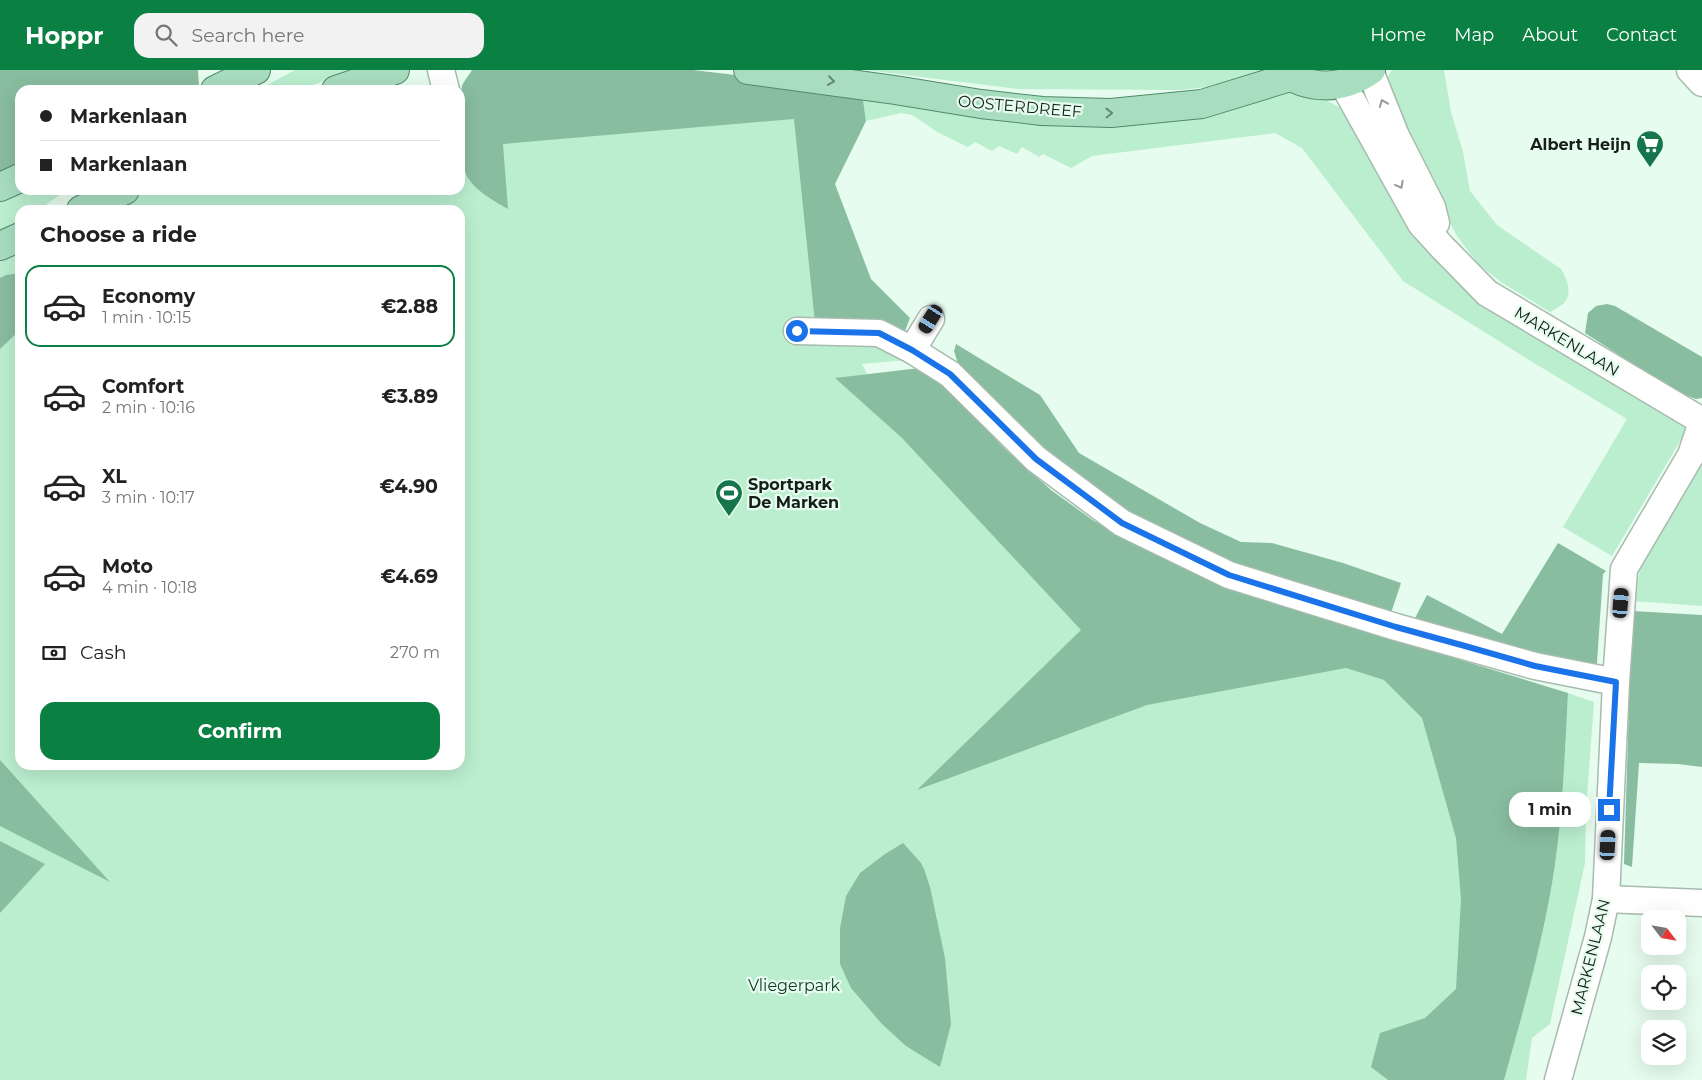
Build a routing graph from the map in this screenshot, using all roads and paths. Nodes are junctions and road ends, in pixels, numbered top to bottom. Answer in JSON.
{"nodes":[{"id":1,"x":256,"y":70,"type":"edge"},
{"id":2,"x":395,"y":70,"type":"edge"},
{"id":3,"x":424,"y":70,"type":"edge"},
{"id":4,"x":441,"y":70,"type":"edge"},
{"id":5,"x":748,"y":70,"type":"edge"},
{"id":6,"x":1370,"y":70,"type":"edge"},
{"id":7,"x":1690,"y":70,"type":"edge"},
{"id":8,"x":1285,"y":74,"type":"edge"},
{"id":9,"x":1702,"y":83,"type":"edge"},
{"id":10,"x":221,"y":84,"type":"edge"},
{"id":11,"x":1343,"y":84,"type":"junction"},
{"id":12,"x":351,"y":85,"type":"edge"},
{"id":13,"x":427,"y":85,"type":"edge"},
{"id":14,"x":445,"y":85,"type":"edge"},
{"id":15,"x":15,"y":180,"type":"edge"},
{"id":16,"x":0,"y":186,"type":"edge"},
{"id":17,"x":114,"y":195,"type":"edge"},
{"id":18,"x":92,"y":205,"type":"edge"},
{"id":19,"x":15,"y":239,"type":"edge"},
{"id":20,"x":0,"y":246,"type":"edge"},
{"id":21,"x":1443,"y":248,"type":"junction"},
{"id":22,"x":931,"y":319,"type":"dead end"},
{"id":23,"x":797,"y":331,"type":"dead end"},
{"id":24,"x":912,"y":350,"type":"junction"},
{"id":25,"x":1702,"y":421,"type":"edge"},
{"id":26,"x":1616,"y":682,"type":"junction"},
{"id":27,"x":1606,"y":900,"type":"junction"},
{"id":28,"x":1702,"y":903,"type":"edge"},
{"id":29,"x":1558,"y":1080,"type":"edge"}],
"edges":[{"from":1,"to":10,"type":"main road"},
{"from":2,"to":12,"type":"main road"},
{"from":3,"to":13,"type":"street"},
{"from":4,"to":14,"type":"street"},
{"from":5,"to":8,"type":"main road","name":"OOSTERDREEF","one_way":true},
{"from":6,"to":11,"type":"main road"},
{"from":21,"to":6,"type":"street","name":"MARKENLAAN","one_way":true},
{"from":7,"to":9,"type":"street"},
{"from":8,"to":11,"type":"main road"},
{"from":11,"to":21,"type":"street","name":"MARKENLAAN","one_way":true},
{"from":15,"to":16,"type":"main road"},
{"from":17,"to":18,"type":"main road"},
{"from":19,"to":20,"type":"main road"},
{"from":21,"to":25,"type":"street","name":"MARKENLAAN"},
{"from":22,"to":24,"type":"street"},
{"from":23,"to":24,"type":"street"},
{"from":24,"to":26,"type":"street"},
{"from":25,"to":26,"type":"street","name":"MARKENLAAN"},
{"from":26,"to":27,"type":"street","name":"MARKENLAAN"},
{"from":27,"to":28,"type":"street"},
{"from":27,"to":29,"type":"street","name":"MARKENLAAN"}]}
